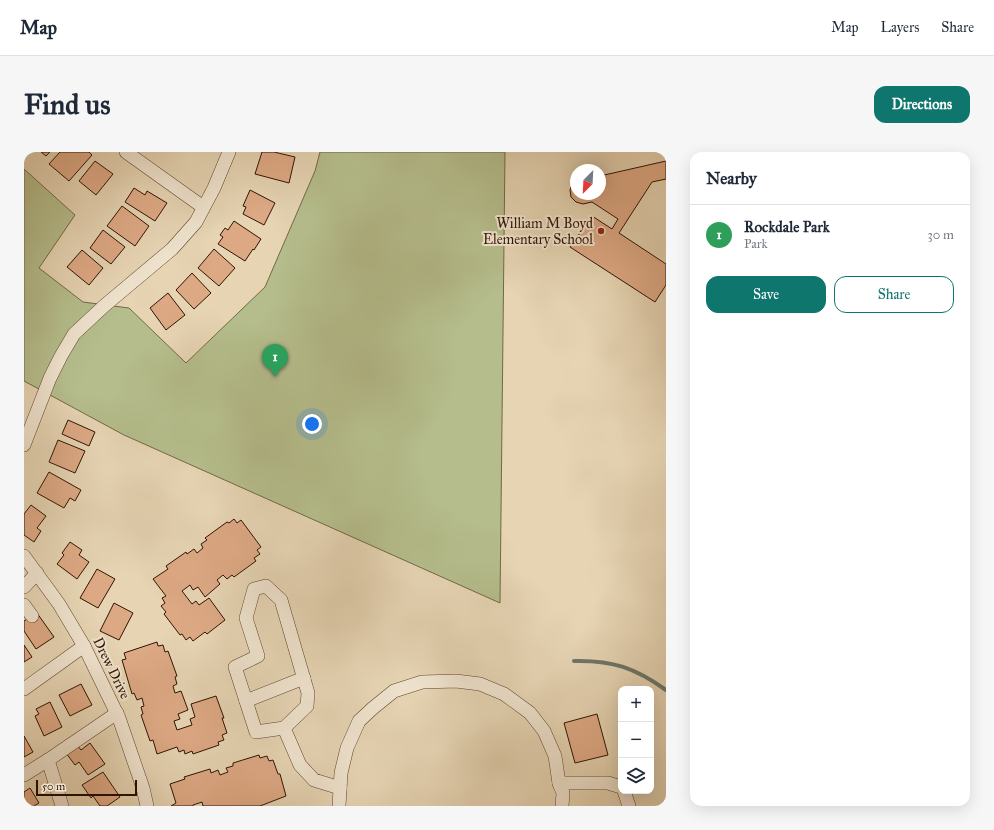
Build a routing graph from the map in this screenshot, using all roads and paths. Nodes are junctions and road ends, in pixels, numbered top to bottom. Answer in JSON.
{"nodes":[{"id":1,"x":126,"y":152,"type":"edge"},
{"id":2,"x":229,"y":152,"type":"edge"},
{"id":3,"x":203,"y":207,"type":"junction"},
{"id":4,"x":24,"y":445,"type":"edge"},
{"id":5,"x":24,"y":556,"type":"edge"},
{"id":6,"x":37,"y":574,"type":"junction"},
{"id":7,"x":24,"y":587,"type":"edge"},
{"id":8,"x":24,"y":605,"type":"edge"},
{"id":9,"x":32,"y":616,"type":"dead end"},
{"id":10,"x":84,"y":646,"type":"junction"},
{"id":11,"x":304,"y":678,"type":"junction"},
{"id":12,"x":24,"y":689,"type":"edge"},
{"id":13,"x":246,"y":701,"type":"junction"},
{"id":14,"x":117,"y":713,"type":"junction"},
{"id":15,"x":284,"y":728,"type":"junction"},
{"id":16,"x":48,"y":760,"type":"junction"},
{"id":17,"x":24,"y":775,"type":"edge"},
{"id":18,"x":559,"y":783,"type":"junction"},
{"id":19,"x":618,"y":786,"type":"edge"},
{"id":20,"x":340,"y":788,"type":"junction"},
{"id":21,"x":625,"y":794,"type":"edge"},
{"id":22,"x":62,"y":806,"type":"edge"},
{"id":23,"x":147,"y":806,"type":"edge"},
{"id":24,"x":339,"y":806,"type":"edge"},
{"id":25,"x":562,"y":806,"type":"edge"},
{"id":26,"x":629,"y":806,"type":"edge"}],
"edges":[{"from":1,"to":3,"type":"street"},
{"from":2,"to":3,"type":"street"},
{"from":3,"to":4,"type":"street"},
{"from":5,"to":6,"type":"street","name":"Drew Drive"},
{"from":6,"to":7,"type":"street"},
{"from":6,"to":10,"type":"street","name":"Drew Drive"},
{"from":8,"to":9,"type":"street"},
{"from":10,"to":12,"type":"street"},
{"from":10,"to":14,"type":"street","name":"Drew Drive"},
{"from":11,"to":13,"type":"street"},
{"from":11,"to":13,"type":"street"},
{"from":11,"to":15,"type":"street"},
{"from":13,"to":15,"type":"street"},
{"from":14,"to":16,"type":"street"},
{"from":14,"to":23,"type":"street","name":"Drew Drive"},
{"from":15,"to":20,"type":"street"},
{"from":16,"to":17,"type":"street"},
{"from":16,"to":22,"type":"street"},
{"from":18,"to":19,"type":"street"},
{"from":18,"to":20,"type":"street"},
{"from":18,"to":25,"type":"street"},
{"from":20,"to":24,"type":"street"},
{"from":21,"to":26,"type":"street"}]}
